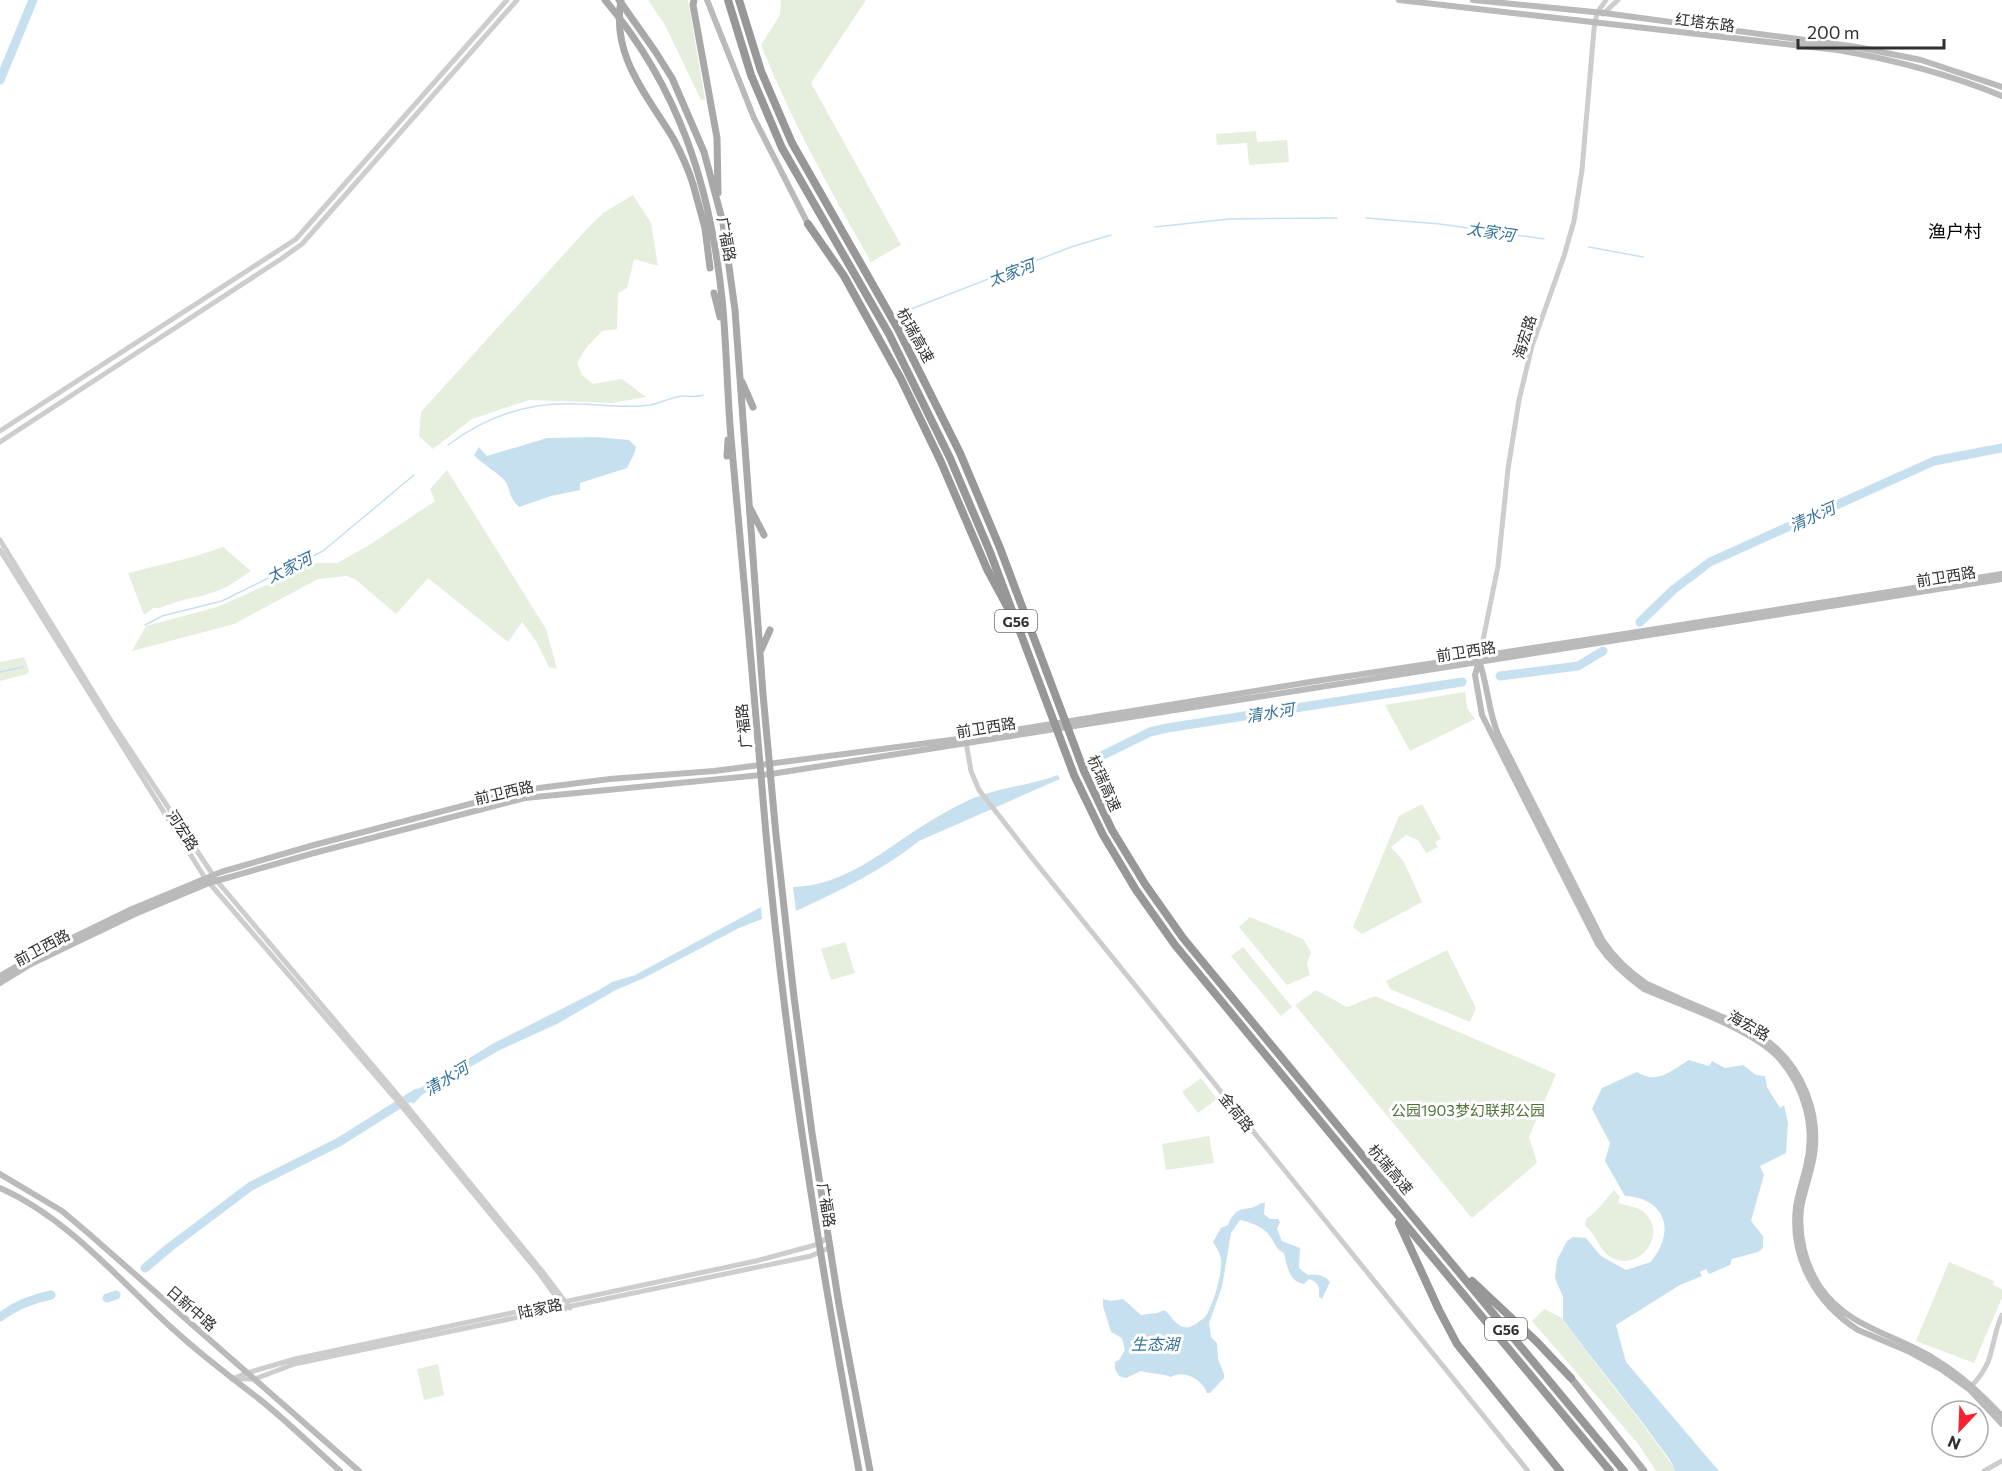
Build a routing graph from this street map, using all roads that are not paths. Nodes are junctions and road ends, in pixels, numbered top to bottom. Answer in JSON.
{"nodes":[{"id":1,"x":507,"y":0,"type":"edge"},
{"id":2,"x":517,"y":0,"type":"edge"},
{"id":3,"x":605,"y":0,"type":"edge"},
{"id":4,"x":620,"y":0,"type":"edge"},
{"id":5,"x":707,"y":0,"type":"edge"},
{"id":6,"x":728,"y":0,"type":"edge"},
{"id":7,"x":739,"y":0,"type":"edge"},
{"id":8,"x":1399,"y":0,"type":"edge"},
{"id":9,"x":1473,"y":0,"type":"edge"},
{"id":10,"x":1606,"y":0,"type":"edge"},
{"id":11,"x":1618,"y":0,"type":"edge"},
{"id":12,"x":693,"y":2,"type":"edge"},
{"id":13,"x":1600,"y":13,"type":"junction"},
{"id":14,"x":495,"y":14,"type":"junction"},
{"id":15,"x":501,"y":19,"type":"junction"},
{"id":16,"x":1596,"y":21,"type":"junction"},
{"id":17,"x":2002,"y":87,"type":"edge"},
{"id":18,"x":2002,"y":96,"type":"edge"},
{"id":19,"x":422,"y":97,"type":"junction"},
{"id":20,"x":428,"y":102,"type":"junction"},
{"id":21,"x":718,"y":199,"type":"junction"},
{"id":22,"x":808,"y":224,"type":"joint"},
{"id":23,"x":710,"y":268,"type":"dead end"},
{"id":24,"x":714,"y":293,"type":"dead end"},
{"id":25,"x":175,"y":319,"type":"junction"},
{"id":26,"x":179,"y":326,"type":"junction"},
{"id":27,"x":724,"y":327,"type":"junction"},
{"id":28,"x":739,"y":374,"type":"junction"},
{"id":29,"x":753,"y":407,"type":"dead end"},
{"id":30,"x":729,"y":416,"type":"junction"},
{"id":31,"x":0,"y":430,"type":"edge"},
{"id":32,"x":0,"y":442,"type":"edge"},
{"id":33,"x":727,"y":456,"type":"dead end"},
{"id":34,"x":749,"y":505,"type":"junction"},
{"id":35,"x":764,"y":535,"type":"dead end"},
{"id":36,"x":0,"y":540,"type":"edge"},
{"id":37,"x":0,"y":550,"type":"edge"},
{"id":38,"x":2002,"y":574,"type":"edge"},
{"id":39,"x":2002,"y":579,"type":"edge"},
{"id":40,"x":770,"y":630,"type":"dead end"},
{"id":41,"x":1019,"y":630,"type":"junction"},
{"id":42,"x":760,"y":652,"type":"junction"},
{"id":43,"x":1479,"y":659,"type":"junction"},
{"id":44,"x":966,"y":742,"type":"junction"},
{"id":45,"x":770,"y":764,"type":"junction"},
{"id":46,"x":761,"y":765,"type":"junction"},
{"id":47,"x":762,"y":774,"type":"junction"},
{"id":48,"x":771,"y":774,"type":"junction"},
{"id":49,"x":215,"y":878,"type":"junction"},
{"id":50,"x":207,"y":881,"type":"junction"},
{"id":51,"x":0,"y":976,"type":"edge"},
{"id":52,"x":0,"y":983,"type":"edge"},
{"id":53,"x":396,"y":1096,"type":"junction"},
{"id":54,"x":0,"y":1174,"type":"edge"},
{"id":55,"x":0,"y":1188,"type":"edge"},
{"id":56,"x":1379,"y":1193,"type":"junction"},
{"id":57,"x":1428,"y":1234,"type":"junction"},
{"id":58,"x":830,"y":1236,"type":"junction"},
{"id":59,"x":831,"y":1247,"type":"junction"},
{"id":60,"x":820,"y":1248,"type":"junction"},
{"id":61,"x":565,"y":1305,"type":"junction"},
{"id":62,"x":2002,"y":1315,"type":"edge"},
{"id":63,"x":247,"y":1372,"type":"junction"},
{"id":64,"x":1570,"y":1378,"type":"joint"},
{"id":65,"x":232,"y":1379,"type":"junction"},
{"id":66,"x":255,"y":1379,"type":"junction"},
{"id":67,"x":1971,"y":1387,"type":"junction"},
{"id":68,"x":2002,"y":1416,"type":"edge"},
{"id":69,"x":2002,"y":1424,"type":"edge"},
{"id":70,"x":2002,"y":1461,"type":"edge"},
{"id":71,"x":340,"y":1471,"type":"edge"},
{"id":72,"x":359,"y":1471,"type":"edge"},
{"id":73,"x":859,"y":1471,"type":"edge"},
{"id":74,"x":870,"y":1471,"type":"edge"},
{"id":75,"x":1528,"y":1471,"type":"edge"},
{"id":76,"x":1560,"y":1471,"type":"edge"},
{"id":77,"x":1610,"y":1471,"type":"edge"},
{"id":78,"x":1624,"y":1471,"type":"edge"},
{"id":79,"x":1644,"y":1471,"type":"edge"},
{"id":80,"x":1984,"y":1471,"type":"edge"}],
"edges":[{"from":1,"to":14,"type":"street"},
{"from":2,"to":15,"type":"street"},
{"from":3,"to":27,"type":"main road","name":"广福路"},
{"from":4,"to":21,"type":"main road","name":"广福路"},
{"from":4,"to":23,"type":"main road","bridge":true},
{"from":5,"to":22,"type":"main road"},
{"from":6,"to":41,"type":"highway","name":"杭瑞高速","number":"G56","bridge":true},
{"from":7,"to":57,"type":"highway","name":"杭瑞高速","number":"G56","bridge":true},
{"from":8,"to":16,"type":"main road","name":"红塔东路"},
{"from":9,"to":13,"type":"main road","name":"红塔东路"},
{"from":10,"to":13,"type":"street"},
{"from":11,"to":13,"type":"street"},
{"from":12,"to":21,"type":"main road"},
{"from":13,"to":16,"type":"street","name":"海宏路"},
{"from":13,"to":17,"type":"main road","name":"红塔东路"},
{"from":14,"to":15,"type":"street"},
{"from":14,"to":19,"type":"street"},
{"from":15,"to":20,"type":"street"},
{"from":16,"to":18,"type":"main road","name":"红塔东路"},
{"from":16,"to":43,"type":"street","name":"海宏路"},
{"from":19,"to":20,"type":"street"},
{"from":19,"to":25,"type":"street"},
{"from":20,"to":26,"type":"street"},
{"from":21,"to":28,"type":"main road","name":"广福路"},
{"from":22,"to":41,"type":"highway","bridge":true},
{"from":24,"to":27,"type":"main road"},
{"from":25,"to":26,"type":"street"},
{"from":25,"to":31,"type":"street"},
{"from":26,"to":32,"type":"street"},
{"from":27,"to":30,"type":"main road","name":"广福路"},
{"from":28,"to":29,"type":"main road"},
{"from":28,"to":34,"type":"main road","name":"广福路"},
{"from":30,"to":33,"type":"main road"},
{"from":30,"to":46,"type":"main road","name":"广福路"},
{"from":34,"to":35,"type":"main road"},
{"from":34,"to":42,"type":"main road","name":"广福路"},
{"from":36,"to":49,"type":"street","name":"河宏路"},
{"from":37,"to":50,"type":"street","name":"河宏路"},
{"from":38,"to":43,"type":"main road","name":"前卫西路"},
{"from":39,"to":43,"type":"main road","name":"前卫西路"},
{"from":40,"to":42,"type":"main road"},
{"from":41,"to":56,"type":"highway","name":"杭瑞高速","number":"G56","bridge":true},
{"from":42,"to":45,"type":"main road","name":"广福路"},
{"from":43,"to":44,"type":"main road","name":"前卫西路"},
{"from":43,"to":45,"type":"main road","name":"前卫西路"},
{"from":43,"to":67,"type":"main road","name":"海宏路"},
{"from":44,"to":48,"type":"main road","name":"前卫西路"},
{"from":44,"to":75,"type":"street","name":"金荷路"},
{"from":45,"to":46,"type":"main road","name":"前卫西路"},
{"from":45,"to":48,"type":"main road","name":"广福路"},
{"from":46,"to":47,"type":"main road","name":"广福路"},
{"from":46,"to":49,"type":"main road","name":"前卫西路"},
{"from":47,"to":48,"type":"main road","name":"前卫西路"},
{"from":47,"to":49,"type":"main road","name":"前卫西路"},
{"from":47,"to":60,"type":"main road","name":"广福路"},
{"from":48,"to":58,"type":"main road","name":"广福路"},
{"from":49,"to":50,"type":"main road","name":"前卫西路"},
{"from":49,"to":53,"type":"street","name":"河宏路"},
{"from":50,"to":51,"type":"main road","name":"前卫西路"},
{"from":50,"to":52,"type":"main road","name":"前卫西路"},
{"from":50,"to":53,"type":"street","name":"河宏路"},
{"from":53,"to":61,"type":"street"},
{"from":54,"to":63,"type":"main road","name":"日新中路"},
{"from":55,"to":65,"type":"main road","name":"日新中路"},
{"from":56,"to":76,"type":"highway"},
{"from":56,"to":77,"type":"highway","name":"杭瑞高速","number":"G56"},
{"from":57,"to":64,"type":"highway"},
{"from":57,"to":78,"type":"highway","name":"杭瑞高速","number":"G56"},
{"from":58,"to":59,"type":"main road","name":"广福路"},
{"from":58,"to":60,"type":"street","name":"陆家路"},
{"from":59,"to":60,"type":"street","name":"陆家路"},
{"from":59,"to":74,"type":"main road","name":"广福路"},
{"from":60,"to":61,"type":"street","name":"陆家路"},
{"from":60,"to":73,"type":"main road","name":"广福路"},
{"from":61,"to":63,"type":"street","name":"陆家路"},
{"from":61,"to":66,"type":"street","name":"陆家路"},
{"from":62,"to":67,"type":"street"},
{"from":63,"to":65,"type":"street","name":"陆家路"},
{"from":63,"to":66,"type":"main road","name":"日新中路"},
{"from":64,"to":79,"type":"main road"},
{"from":65,"to":66,"type":"street"},
{"from":65,"to":71,"type":"main road","name":"日新中路"},
{"from":66,"to":72,"type":"main road","name":"日新中路"},
{"from":67,"to":68,"type":"main road","name":"海宏路"},
{"from":67,"to":69,"type":"main road","name":"海宏路"},
{"from":70,"to":80,"type":"street"}]}
